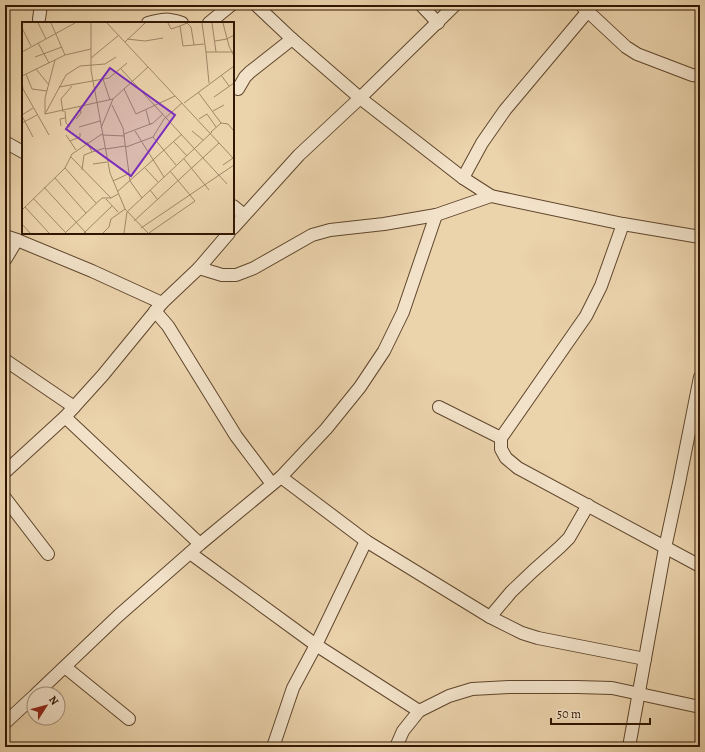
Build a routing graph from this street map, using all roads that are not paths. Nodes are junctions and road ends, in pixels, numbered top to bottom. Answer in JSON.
{"nodes":[{"id":1,"x":41,"y":5,"type":"edge"},
{"id":2,"x":231,"y":5,"type":"edge"},
{"id":3,"x":256,"y":5,"type":"edge"},
{"id":4,"x":421,"y":5,"type":"edge"},
{"id":5,"x":455,"y":5,"type":"edge"},
{"id":6,"x":584,"y":8,"type":"edge"},
{"id":7,"x":39,"y":19,"type":"dead end"},
{"id":8,"x":152,"y":22,"type":"edge"},
{"id":9,"x":178,"y":22,"type":"edge"},
{"id":10,"x":210,"y":22,"type":"edge"},
{"id":11,"x":438,"y":22,"type":"junction"},
{"id":12,"x":292,"y":39,"type":"junction"},
{"id":13,"x":700,"y":76,"type":"edge"},
{"id":14,"x":238,"y":89,"type":"dead end"},
{"id":15,"x":360,"y":98,"type":"junction"},
{"id":16,"x":5,"y":142,"type":"edge"},
{"id":17,"x":22,"y":151,"type":"edge"},
{"id":18,"x":463,"y":178,"type":"junction"},
{"id":19,"x":491,"y":196,"type":"junction"},
{"id":20,"x":234,"y":207,"type":"edge"},
{"id":21,"x":244,"y":215,"type":"junction"},
{"id":22,"x":436,"y":215,"type":"junction"},
{"id":23,"x":623,"y":224,"type":"junction"},
{"id":24,"x":234,"y":227,"type":"edge"},
{"id":25,"x":228,"y":234,"type":"edge"},
{"id":26,"x":5,"y":236,"type":"edge"},
{"id":27,"x":700,"y":237,"type":"edge"},
{"id":28,"x":17,"y":240,"type":"junction"},
{"id":29,"x":5,"y":260,"type":"edge"},
{"id":30,"x":199,"y":268,"type":"junction"},
{"id":31,"x":159,"y":307,"type":"junction"},
{"id":32,"x":5,"y":360,"type":"edge"},
{"id":33,"x":700,"y":377,"type":"edge"},
{"id":34,"x":74,"y":407,"type":"junction"},
{"id":35,"x":439,"y":407,"type":"dead end"},
{"id":36,"x":65,"y":417,"type":"junction"},
{"id":37,"x":501,"y":438,"type":"junction"},
{"id":38,"x":5,"y":472,"type":"edge"},
{"id":39,"x":276,"y":481,"type":"junction"},
{"id":40,"x":5,"y":498,"type":"edge"},
{"id":41,"x":588,"y":506,"type":"junction"},
{"id":42,"x":366,"y":541,"type":"junction"},
{"id":43,"x":200,"y":544,"type":"junction"},
{"id":44,"x":665,"y":548,"type":"junction"},
{"id":45,"x":48,"y":554,"type":"dead end"},
{"id":46,"x":190,"y":554,"type":"junction"},
{"id":47,"x":700,"y":566,"type":"edge"},
{"id":48,"x":490,"y":617,"type":"junction"},
{"id":49,"x":316,"y":645,"type":"junction"},
{"id":50,"x":645,"y":659,"type":"junction"},
{"id":51,"x":65,"y":667,"type":"junction"},
{"id":52,"x":45,"y":686,"type":"edge"},
{"id":53,"x":639,"y":693,"type":"junction"},
{"id":54,"x":26,"y":703,"type":"edge"},
{"id":55,"x":700,"y":707,"type":"edge"},
{"id":56,"x":418,"y":712,"type":"junction"},
{"id":57,"x":129,"y":720,"type":"dead end"},
{"id":58,"x":5,"y":723,"type":"edge"},
{"id":59,"x":273,"y":747,"type":"edge"},
{"id":60,"x":396,"y":747,"type":"edge"},
{"id":61,"x":629,"y":747,"type":"edge"}],
"edges":[{"from":1,"to":7,"type":"street"},
{"from":2,"to":10,"type":"street"},
{"from":3,"to":12,"type":"street"},
{"from":4,"to":11,"type":"street"},
{"from":5,"to":11,"type":"street"},
{"from":6,"to":13,"type":"street"},
{"from":6,"to":18,"type":"street"},
{"from":8,"to":9,"type":"street"},
{"from":11,"to":15,"type":"street"},
{"from":12,"to":14,"type":"street"},
{"from":12,"to":15,"type":"street"},
{"from":15,"to":18,"type":"street"},
{"from":15,"to":21,"type":"street"},
{"from":16,"to":17,"type":"street"},
{"from":18,"to":19,"type":"street"},
{"from":19,"to":22,"type":"street"},
{"from":19,"to":23,"type":"street"},
{"from":20,"to":21,"type":"street"},
{"from":21,"to":24,"type":"street"},
{"from":22,"to":30,"type":"street"},
{"from":22,"to":39,"type":"street"},
{"from":23,"to":27,"type":"street"},
{"from":23,"to":37,"type":"street"},
{"from":25,"to":30,"type":"street"},
{"from":26,"to":28,"type":"street"},
{"from":28,"to":29,"type":"street"},
{"from":28,"to":31,"type":"street"},
{"from":30,"to":31,"type":"street"},
{"from":31,"to":34,"type":"street"},
{"from":31,"to":39,"type":"street"},
{"from":32,"to":34,"type":"street"},
{"from":33,"to":44,"type":"street"},
{"from":34,"to":36,"type":"street"},
{"from":35,"to":37,"type":"street"},
{"from":36,"to":38,"type":"street"},
{"from":36,"to":43,"type":"street"},
{"from":37,"to":41,"type":"street"},
{"from":39,"to":42,"type":"street"},
{"from":39,"to":43,"type":"street"},
{"from":40,"to":45,"type":"street"},
{"from":41,"to":44,"type":"street"},
{"from":41,"to":48,"type":"street"},
{"from":42,"to":48,"type":"street"},
{"from":42,"to":49,"type":"street"},
{"from":43,"to":46,"type":"street"},
{"from":44,"to":47,"type":"street"},
{"from":44,"to":50,"type":"street"},
{"from":46,"to":49,"type":"street"},
{"from":46,"to":51,"type":"street"},
{"from":48,"to":50,"type":"street"},
{"from":49,"to":56,"type":"street"},
{"from":49,"to":59,"type":"street"},
{"from":50,"to":53,"type":"street"},
{"from":51,"to":52,"type":"street"},
{"from":51,"to":57,"type":"street"},
{"from":53,"to":55,"type":"street"},
{"from":53,"to":56,"type":"street"},
{"from":53,"to":61,"type":"street"},
{"from":54,"to":58,"type":"street"},
{"from":56,"to":60,"type":"street"}]}
